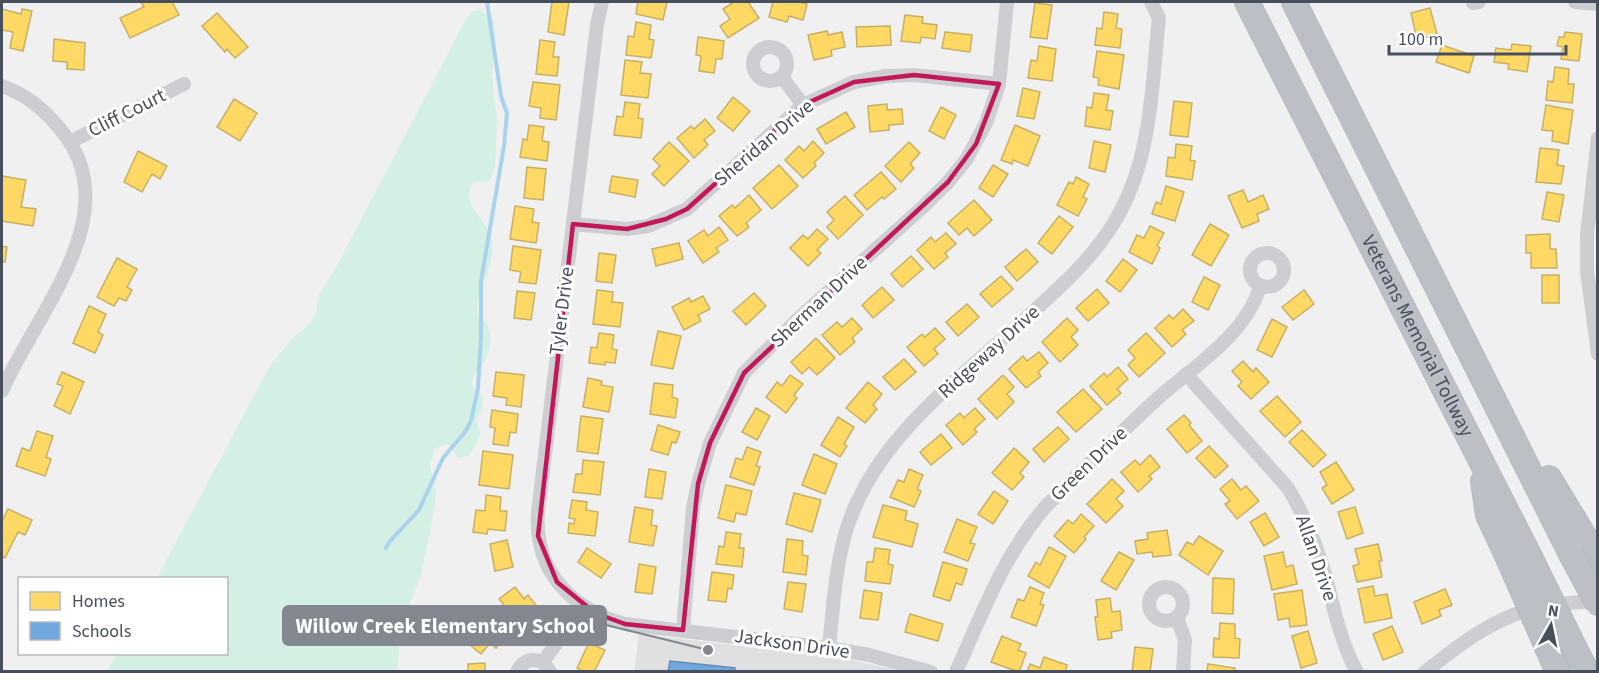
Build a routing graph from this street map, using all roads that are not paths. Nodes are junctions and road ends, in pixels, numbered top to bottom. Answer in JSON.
{"nodes":[{"id":1,"x":602,"y":2,"type":"edge"},
{"id":2,"x":1007,"y":2,"type":"edge"},
{"id":3,"x":1151,"y":2,"type":"edge"},
{"id":4,"x":1247,"y":2,"type":"edge"},
{"id":5,"x":1294,"y":2,"type":"edge"},
{"id":6,"x":1575,"y":2,"type":"edge"},
{"id":7,"x":1598,"y":4,"type":"edge"},
{"id":8,"x":782,"y":77,"type":"dead end"},
{"id":9,"x":184,"y":84,"type":"dead end"},
{"id":10,"x":999,"y":84,"type":"junction"},
{"id":11,"x":2,"y":86,"type":"edge"},
{"id":12,"x":803,"y":105,"type":"junction"},
{"id":13,"x":1598,"y":138,"type":"edge"},
{"id":14,"x":70,"y":142,"type":"junction"},
{"id":15,"x":573,"y":224,"type":"junction"},
{"id":16,"x":1260,"y":286,"type":"dead end"},
{"id":17,"x":1598,"y":354,"type":"edge"},
{"id":18,"x":1186,"y":374,"type":"junction"},
{"id":19,"x":2,"y":391,"type":"edge"},
{"id":20,"x":1587,"y":555,"type":"edge"},
{"id":21,"x":1520,"y":559,"type":"junction"},
{"id":22,"x":1598,"y":602,"type":"edge"},
{"id":23,"x":583,"y":606,"type":"junction"},
{"id":24,"x":1178,"y":618,"type":"dead end"},
{"id":25,"x":683,"y":630,"type":"junction"},
{"id":26,"x":829,"y":648,"type":"junction"},
{"id":27,"x":1581,"y":661,"type":"edge"},
{"id":28,"x":1554,"y":663,"type":"edge"},
{"id":29,"x":547,"y":667,"type":"edge"},
{"id":30,"x":517,"y":672,"type":"edge"},
{"id":31,"x":931,"y":672,"type":"edge"},
{"id":32,"x":956,"y":672,"type":"edge"},
{"id":33,"x":1183,"y":672,"type":"edge"},
{"id":34,"x":1358,"y":672,"type":"edge"},
{"id":35,"x":1425,"y":672,"type":"edge"}],
"edges":[{"from":1,"to":15,"type":"street","name":"Tyler Drive"},
{"from":2,"to":10,"type":"street","name":"Sherman Drive"},
{"from":3,"to":26,"type":"street","name":"Ridgeway Drive"},
{"from":4,"to":21,"type":"highway","name":"Veterans Memorial Tollway"},
{"from":5,"to":20,"type":"highway","name":"Veterans Memorial Tollway"},
{"from":6,"to":7,"type":"street"},
{"from":8,"to":12,"type":"street"},
{"from":9,"to":14,"type":"street","name":"Cliff Court"},
{"from":10,"to":12,"type":"street","name":"Sheridan Drive"},
{"from":10,"to":25,"type":"street","name":"Sherman Drive"},
{"from":11,"to":14,"type":"street"},
{"from":12,"to":15,"type":"street","name":"Sheridan Drive"},
{"from":13,"to":17,"type":"street"},
{"from":14,"to":19,"type":"street"},
{"from":15,"to":23,"type":"street","name":"Tyler Drive"},
{"from":16,"to":18,"type":"street","name":"Green Drive"},
{"from":18,"to":32,"type":"street","name":"Green Drive"},
{"from":18,"to":34,"type":"street","name":"Allan Drive"},
{"from":20,"to":22,"type":"highway","name":"Veterans Memorial Tollway","bridge":true},
{"from":21,"to":27,"type":"highway","name":"Veterans Memorial Tollway","bridge":true},
{"from":21,"to":28,"type":"highway","bridge":true},
{"from":22,"to":35,"type":"street"},
{"from":23,"to":25,"type":"street","name":"Jackson Drive"},
{"from":23,"to":29,"type":"street"},
{"from":24,"to":33,"type":"street"},
{"from":25,"to":26,"type":"street","name":"Jackson Drive"},
{"from":26,"to":31,"type":"street","name":"Jackson Drive"},
{"from":29,"to":30,"type":"street"}]}
